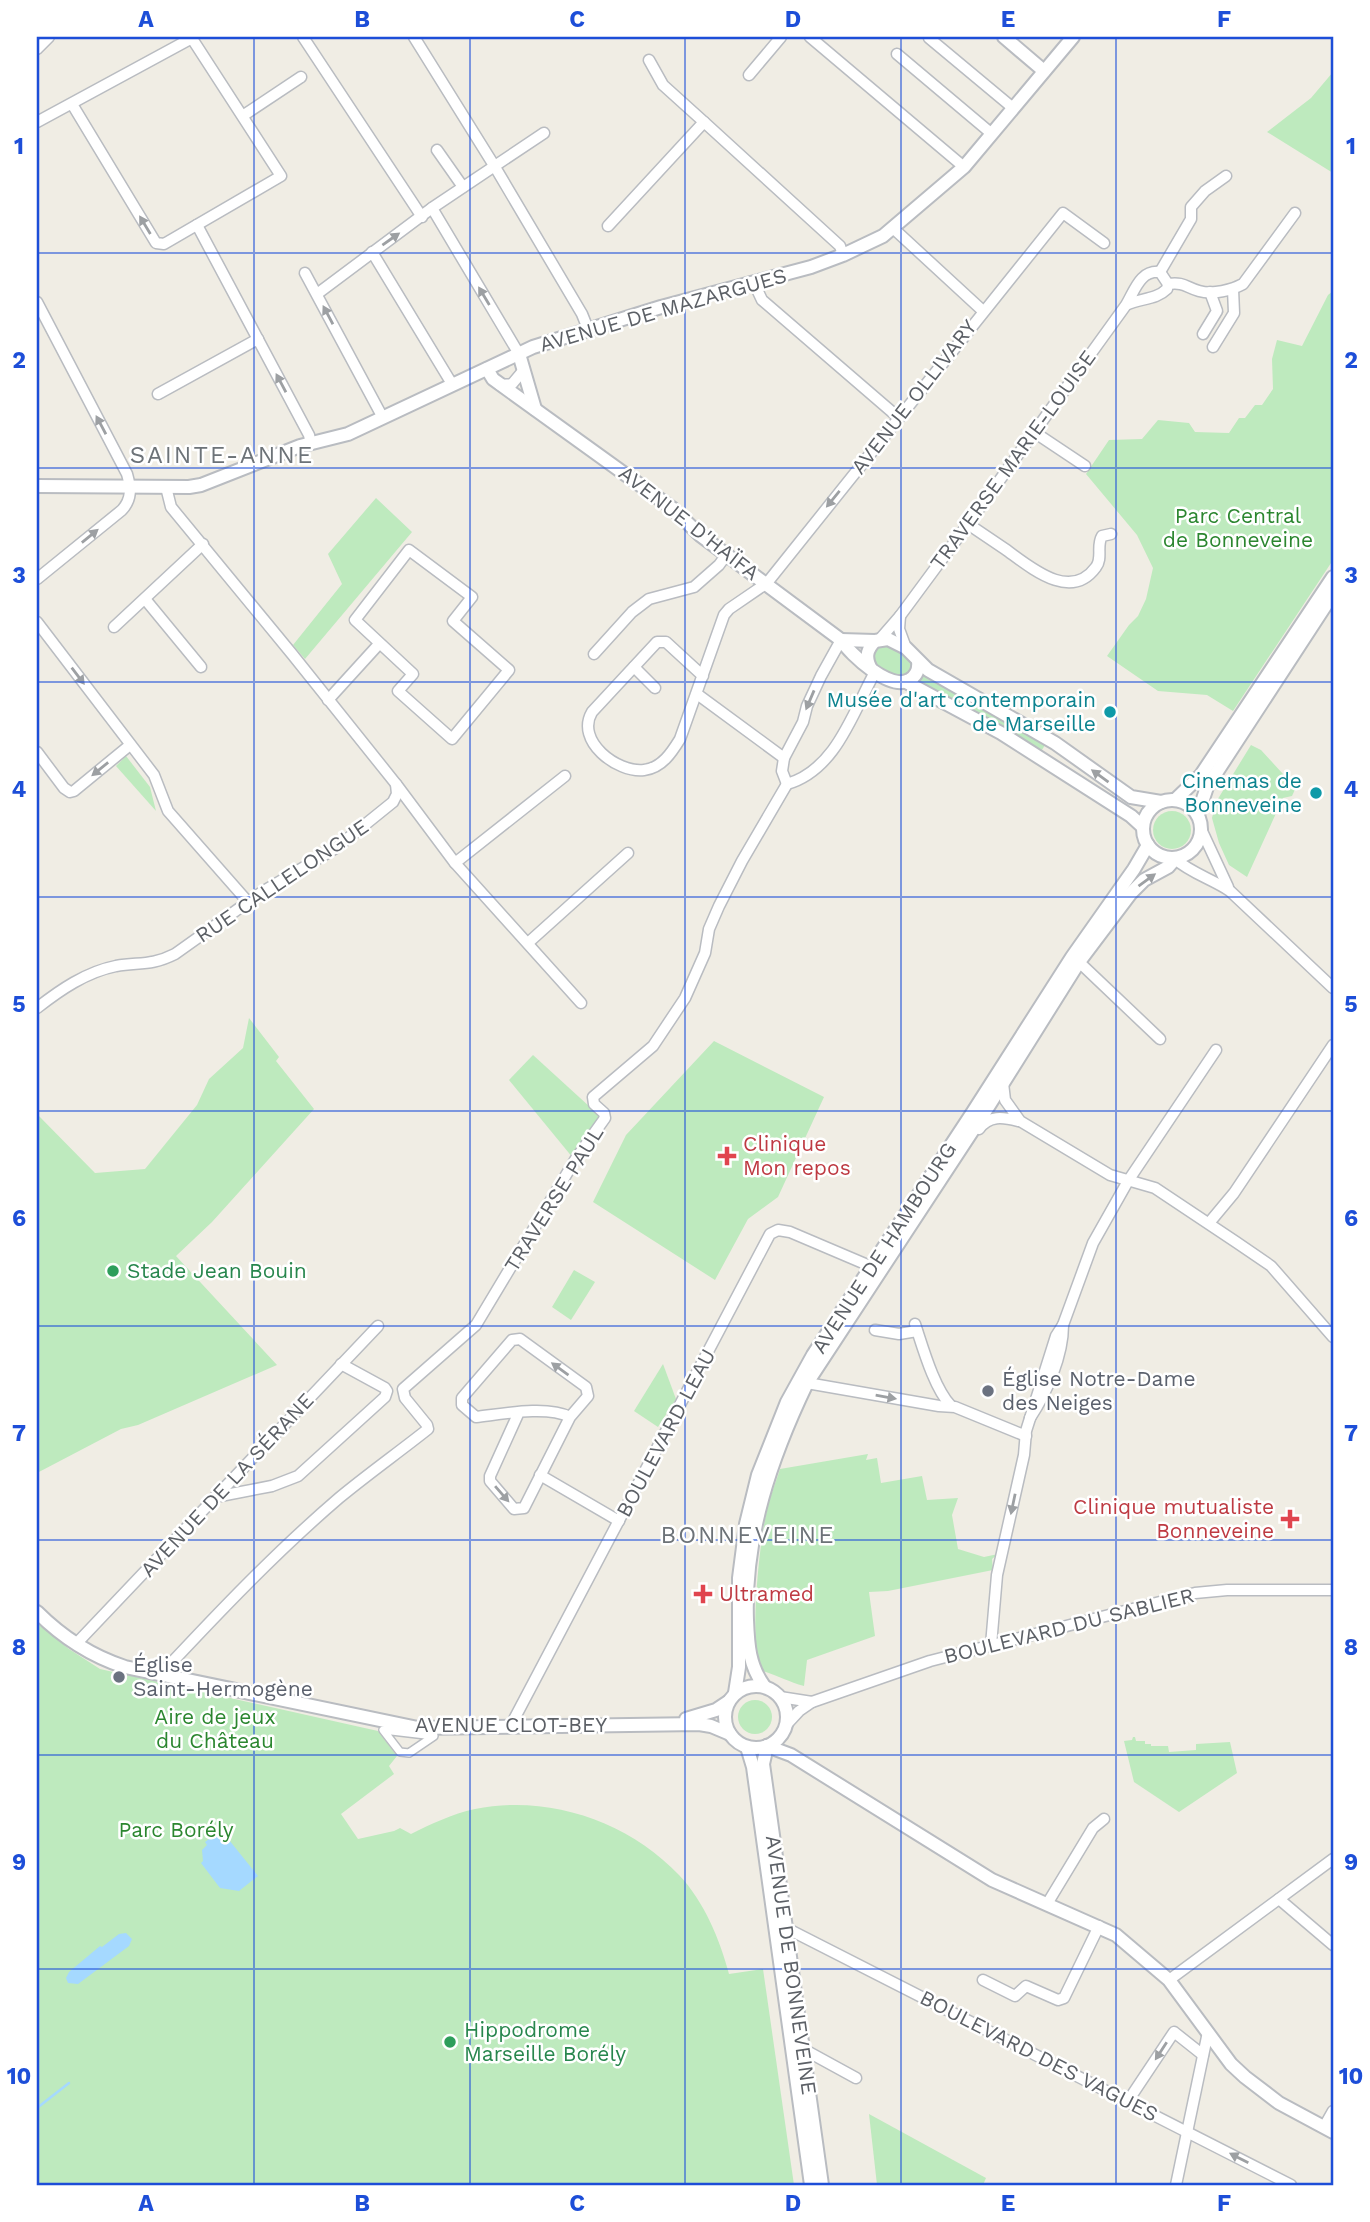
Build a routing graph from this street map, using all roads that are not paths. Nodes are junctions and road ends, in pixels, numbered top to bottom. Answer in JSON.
{"nodes":[{"id":1,"x":48,"y":37,"type":"edge"},
{"id":2,"x":303,"y":37,"type":"edge"},
{"id":3,"x":414,"y":37,"type":"edge"},
{"id":4,"x":781,"y":37,"type":"edge"},
{"id":5,"x":810,"y":37,"type":"edge"},
{"id":6,"x":1004,"y":37,"type":"edge"},
{"id":7,"x":1073,"y":37,"type":"edge"},
{"id":8,"x":192,"y":38,"type":"edge"},
{"id":9,"x":929,"y":38,"type":"dead end"},
{"id":10,"x":37,"y":49,"type":"edge"},
{"id":11,"x":1060,"y":49,"type":"junction"},
{"id":12,"x":897,"y":54,"type":"dead end"},
{"id":13,"x":1029,"y":59,"type":"junction"},
{"id":14,"x":649,"y":60,"type":"dead end"},
{"id":15,"x":1044,"y":71,"type":"junction"},
{"id":16,"x":749,"y":75,"type":"dead end"},
{"id":17,"x":301,"y":78,"type":"dead end"},
{"id":18,"x":72,"y":104,"type":"junction"},
{"id":19,"x":1013,"y":108,"type":"junction"},
{"id":20,"x":244,"y":115,"type":"junction"},
{"id":21,"x":37,"y":122,"type":"edge"},
{"id":22,"x":704,"y":122,"type":"junction"},
{"id":23,"x":544,"y":133,"type":"dead end"},
{"id":24,"x":992,"y":134,"type":"junction"},
{"id":25,"x":437,"y":150,"type":"dead end"},
{"id":26,"x":495,"y":167,"type":"junction"},
{"id":27,"x":964,"y":167,"type":"junction"},
{"id":28,"x":1226,"y":176,"type":"dead end"},
{"id":29,"x":463,"y":187,"type":"junction"},
{"id":30,"x":432,"y":208,"type":"junction"},
{"id":31,"x":1295,"y":213,"type":"dead end"},
{"id":32,"x":422,"y":217,"type":"junction"},
{"id":33,"x":197,"y":225,"type":"junction"},
{"id":34,"x":608,"y":226,"type":"dead end"},
{"id":35,"x":894,"y":229,"type":"junction"},
{"id":36,"x":1104,"y":243,"type":"dead end"},
{"id":37,"x":372,"y":252,"type":"junction"},
{"id":38,"x":844,"y":255,"type":"junction"},
{"id":39,"x":1160,"y":272,"type":"junction"},
{"id":40,"x":305,"y":273,"type":"dead end"},
{"id":41,"x":754,"y":283,"type":"junction"},
{"id":42,"x":1168,"y":284,"type":"junction"},
{"id":43,"x":1233,"y":289,"type":"junction"},
{"id":44,"x":1210,"y":292,"type":"junction"},
{"id":45,"x":317,"y":294,"type":"junction"},
{"id":46,"x":37,"y":302,"type":"edge"},
{"id":47,"x":1126,"y":305,"type":"junction"},
{"id":48,"x":983,"y":311,"type":"junction"},
{"id":49,"x":588,"y":329,"type":"junction"},
{"id":50,"x":1203,"y":334,"type":"dead end"},
{"id":51,"x":258,"y":339,"type":"junction"},
{"id":52,"x":1213,"y":347,"type":"dead end"},
{"id":53,"x":519,"y":354,"type":"junction"},
{"id":54,"x":488,"y":369,"type":"junction"},
{"id":55,"x":523,"y":371,"type":"junction"},
{"id":56,"x":452,"y":384,"type":"junction"},
{"id":57,"x":500,"y":385,"type":"junction"},
{"id":58,"x":158,"y":394,"type":"dead end"},
{"id":59,"x":535,"y":409,"type":"junction"},
{"id":60,"x":383,"y":418,"type":"junction"},
{"id":61,"x":899,"y":418,"type":"junction"},
{"id":62,"x":1034,"y":432,"type":"junction"},
{"id":63,"x":311,"y":444,"type":"junction"},
{"id":64,"x":1085,"y":466,"type":"dead end"},
{"id":65,"x":37,"y":486,"type":"edge"},
{"id":66,"x":130,"y":486,"type":"junction"},
{"id":67,"x":166,"y":486,"type":"junction"},
{"id":68,"x":968,"y":524,"type":"junction"},
{"id":69,"x":1111,"y":534,"type":"dead end"},
{"id":70,"x":203,"y":544,"type":"junction"},
{"id":71,"x":727,"y":554,"type":"junction"},
{"id":72,"x":1333,"y":577,"type":"edge"},
{"id":73,"x":37,"y":579,"type":"edge"},
{"id":74,"x":767,"y":583,"type":"junction"},
{"id":75,"x":1333,"y":594,"type":"edge"},
{"id":76,"x":145,"y":599,"type":"junction"},
{"id":77,"x":900,"y":616,"type":"junction"},
{"id":78,"x":37,"y":622,"type":"edge"},
{"id":79,"x":114,"y":627,"type":"dead end"},
{"id":80,"x":841,"y":640,"type":"junction"},
{"id":81,"x":877,"y":640,"type":"junction"},
{"id":82,"x":379,"y":644,"type":"junction"},
{"id":83,"x":906,"y":648,"type":"junction"},
{"id":84,"x":594,"y":654,"type":"dead end"},
{"id":85,"x":918,"y":662,"type":"junction"},
{"id":86,"x":201,"y":667,"type":"dead end"},
{"id":87,"x":634,"y":667,"type":"junction"},
{"id":88,"x":873,"y":670,"type":"junction"},
{"id":89,"x":703,"y":676,"type":"junction"},
{"id":90,"x":906,"y":682,"type":"junction"},
{"id":91,"x":655,"y":688,"type":"dead end"},
{"id":92,"x":697,"y":694,"type":"junction"},
{"id":93,"x":328,"y":700,"type":"junction"},
{"id":94,"x":130,"y":745,"type":"junction"},
{"id":95,"x":1062,"y":747,"type":"junction"},
{"id":96,"x":37,"y":752,"type":"edge"},
{"id":97,"x":784,"y":758,"type":"junction"},
{"id":98,"x":1051,"y":764,"type":"junction"},
{"id":99,"x":565,"y":776,"type":"dead end"},
{"id":100,"x":396,"y":784,"type":"junction"},
{"id":101,"x":787,"y":784,"type":"junction"},
{"id":102,"x":1175,"y":800,"type":"junction"},
{"id":103,"x":1161,"y":802,"type":"junction"},
{"id":104,"x":1198,"y":814,"type":"junction"},
{"id":105,"x":1143,"y":827,"type":"junction"},
{"id":106,"x":1202,"y":831,"type":"junction"},
{"id":107,"x":1147,"y":845,"type":"junction"},
{"id":108,"x":628,"y":853,"type":"dead end"},
{"id":109,"x":1175,"y":859,"type":"junction"},
{"id":110,"x":455,"y":863,"type":"junction"},
{"id":111,"x":1230,"y":891,"type":"junction"},
{"id":112,"x":248,"y":902,"type":"junction"},
{"id":113,"x":529,"y":942,"type":"junction"},
{"id":114,"x":1079,"y":962,"type":"junction"},
{"id":115,"x":1331,"y":984,"type":"edge"},
{"id":116,"x":581,"y":1003,"type":"dead end"},
{"id":117,"x":37,"y":1008,"type":"edge"},
{"id":118,"x":1160,"y":1039,"type":"dead end"},
{"id":119,"x":1333,"y":1045,"type":"edge"},
{"id":120,"x":1216,"y":1050,"type":"dead end"},
{"id":121,"x":1003,"y":1083,"type":"junction"},
{"id":122,"x":1020,"y":1121,"type":"junction"},
{"id":123,"x":951,"y":1161,"type":"junction"},
{"id":124,"x":1128,"y":1181,"type":"junction"},
{"id":125,"x":1209,"y":1223,"type":"junction"},
{"id":126,"x":870,"y":1266,"type":"junction"},
{"id":127,"x":379,"y":1326,"type":"dead end"},
{"id":128,"x":875,"y":1330,"type":"dead end"},
{"id":129,"x":1333,"y":1337,"type":"edge"},
{"id":130,"x":341,"y":1364,"type":"junction"},
{"id":131,"x":807,"y":1383,"type":"junction"},
{"id":132,"x":951,"y":1406,"type":"junction"},
{"id":133,"x":519,"y":1412,"type":"junction"},
{"id":134,"x":570,"y":1417,"type":"junction"},
{"id":135,"x":1026,"y":1436,"type":"junction"},
{"id":136,"x":540,"y":1475,"type":"junction"},
{"id":137,"x":215,"y":1497,"type":"junction"},
{"id":138,"x":619,"y":1521,"type":"junction"},
{"id":139,"x":1333,"y":1590,"type":"edge"},
{"id":140,"x":37,"y":1612,"type":"edge"},
{"id":141,"x":76,"y":1644,"type":"junction"},
{"id":142,"x":991,"y":1645,"type":"junction"},
{"id":143,"x":161,"y":1674,"type":"junction"},
{"id":144,"x":764,"y":1686,"type":"junction"},
{"id":145,"x":780,"y":1697,"type":"junction"},
{"id":146,"x":731,"y":1698,"type":"junction"},
{"id":147,"x":813,"y":1702,"type":"junction"},
{"id":148,"x":673,"y":1723,"type":"junction"},
{"id":149,"x":510,"y":1727,"type":"junction"},
{"id":150,"x":383,"y":1730,"type":"joint"},
{"id":151,"x":783,"y":1730,"type":"junction"},
{"id":152,"x":730,"y":1734,"type":"junction"},
{"id":153,"x":767,"y":1746,"type":"junction"},
{"id":154,"x":747,"y":1747,"type":"junction"},
{"id":155,"x":791,"y":1755,"type":"junction"},
{"id":156,"x":1104,"y":1819,"type":"dead end"},
{"id":157,"x":1333,"y":1859,"type":"edge"},
{"id":158,"x":1279,"y":1899,"type":"junction"},
{"id":159,"x":1047,"y":1904,"type":"junction"},
{"id":160,"x":1099,"y":1926,"type":"junction"},
{"id":161,"x":786,"y":1928,"type":"junction"},
{"id":162,"x":1333,"y":1945,"type":"edge"},
{"id":163,"x":983,"y":1980,"type":"dead end"},
{"id":164,"x":1169,"y":1980,"type":"junction"},
{"id":165,"x":1208,"y":2032,"type":"junction"},
{"id":166,"x":803,"y":2049,"type":"junction"},
{"id":167,"x":1203,"y":2055,"type":"junction"},
{"id":168,"x":849,"y":2070,"type":"dead end"},
{"id":169,"x":1128,"y":2101,"type":"junction"},
{"id":170,"x":1333,"y":2111,"type":"edge"},
{"id":171,"x":1328,"y":2129,"type":"edge"},
{"id":172,"x":1187,"y":2131,"type":"junction"},
{"id":173,"x":811,"y":2185,"type":"edge"},
{"id":174,"x":822,"y":2185,"type":"edge"},
{"id":175,"x":1176,"y":2185,"type":"edge"},
{"id":176,"x":1291,"y":2185,"type":"edge"}],
"edges":[{"from":1,"to":10,"type":"street"},
{"from":2,"to":32,"type":"street"},
{"from":3,"to":26,"type":"street"},
{"from":4,"to":16,"type":"street"},
{"from":5,"to":27,"type":"street"},
{"from":6,"to":13,"type":"street"},
{"from":7,"to":11,"type":"street","name":"AVENUE DE MAZARGUES"},
{"from":8,"to":18,"type":"street"},
{"from":8,"to":20,"type":"street"},
{"from":9,"to":19,"type":"street"},
{"from":11,"to":13,"type":"street","name":"AVENUE DE MAZARGUES"},
{"from":11,"to":15,"type":"street","name":"AVENUE DE MAZARGUES"},
{"from":12,"to":24,"type":"street"},
{"from":13,"to":15,"type":"street"},
{"from":14,"to":22,"type":"street"},
{"from":15,"to":19,"type":"street","name":"AVENUE DE MAZARGUES"},
{"from":17,"to":20,"type":"street"},
{"from":18,"to":21,"type":"street"},
{"from":33,"to":18,"type":"street","one_way":true},
{"from":19,"to":24,"type":"street","name":"AVENUE DE MAZARGUES"},
{"from":20,"to":33,"type":"street"},
{"from":22,"to":34,"type":"street"},
{"from":22,"to":38,"type":"street"},
{"from":23,"to":26,"type":"street"},
{"from":24,"to":27,"type":"street","name":"AVENUE DE MAZARGUES"},
{"from":25,"to":29,"type":"street"},
{"from":26,"to":29,"type":"street"},
{"from":26,"to":49,"type":"street"},
{"from":27,"to":35,"type":"street","name":"AVENUE DE MAZARGUES"},
{"from":28,"to":39,"type":"street"},
{"from":29,"to":30,"type":"street"},
{"from":30,"to":32,"type":"street"},
{"from":53,"to":30,"type":"street","one_way":true},
{"from":31,"to":43,"type":"street"},
{"from":37,"to":32,"type":"street","one_way":true},
{"from":33,"to":51,"type":"street"},
{"from":35,"to":38,"type":"street","name":"AVENUE DE MAZARGUES"},
{"from":35,"to":48,"type":"street"},
{"from":36,"to":48,"type":"street","name":"AVENUE OLLIVARY"},
{"from":37,"to":45,"type":"street"},
{"from":37,"to":56,"type":"street"},
{"from":38,"to":41,"type":"street","name":"AVENUE DE MAZARGUES"},
{"from":39,"to":42,"type":"street"},
{"from":39,"to":47,"type":"street","name":"TRAVERSE MARIE-LOUISE"},
{"from":40,"to":45,"type":"street"},
{"from":41,"to":49,"type":"street","name":"AVENUE DE MAZARGUES"},
{"from":41,"to":61,"type":"street"},
{"from":42,"to":44,"type":"street"},
{"from":42,"to":47,"type":"street"},
{"from":43,"to":44,"type":"street"},
{"from":43,"to":52,"type":"street"},
{"from":44,"to":50,"type":"street"},
{"from":60,"to":45,"type":"street","one_way":true},
{"from":66,"to":46,"type":"street","one_way":true},
{"from":47,"to":62,"type":"street","name":"TRAVERSE MARIE-LOUISE"},
{"from":48,"to":61,"type":"street","name":"AVENUE OLLIVARY"},
{"from":49,"to":53,"type":"street","name":"AVENUE DE MAZARGUES"},
{"from":51,"to":58,"type":"street"},
{"from":63,"to":51,"type":"street","one_way":true},
{"from":53,"to":54,"type":"street","name":"AVENUE DE MAZARGUES"},
{"from":53,"to":55,"type":"street"},
{"from":54,"to":56,"type":"street","name":"AVENUE DE MAZARGUES"},
{"from":54,"to":57,"type":"street","name":"AVENUE D'HAÏFA"},
{"from":55,"to":57,"type":"street"},
{"from":55,"to":59,"type":"street"},
{"from":56,"to":60,"type":"street","name":"AVENUE DE MAZARGUES"},
{"from":57,"to":59,"type":"street","name":"AVENUE D'HAÏFA"},
{"from":59,"to":71,"type":"street","name":"AVENUE D'HAÏFA"},
{"from":60,"to":63,"type":"street","name":"AVENUE DE MAZARGUES"},
{"from":61,"to":74,"type":"street","name":"AVENUE OLLIVARY","one_way":true},
{"from":62,"to":64,"type":"street"},
{"from":62,"to":68,"type":"street","name":"TRAVERSE MARIE-LOUISE"},
{"from":63,"to":67,"type":"street","name":"AVENUE DE MAZARGUES"},
{"from":65,"to":66,"type":"street","name":"AVENUE DE MAZARGUES"},
{"from":66,"to":67,"type":"street","name":"AVENUE DE MAZARGUES"},
{"from":73,"to":66,"type":"street","one_way":true},
{"from":67,"to":70,"type":"street"},
{"from":68,"to":69,"type":"street"},
{"from":68,"to":77,"type":"street","name":"TRAVERSE MARIE-LOUISE"},
{"from":70,"to":76,"type":"street"},
{"from":70,"to":93,"type":"street"},
{"from":71,"to":74,"type":"street","name":"AVENUE D'HAÏFA"},
{"from":71,"to":84,"type":"street"},
{"from":72,"to":102,"type":"street"},
{"from":74,"to":80,"type":"street","name":"AVENUE D'HAÏFA"},
{"from":74,"to":89,"type":"street","name":"AVENUE OLLIVARY"},
{"from":75,"to":104,"type":"street"},
{"from":76,"to":79,"type":"street"},
{"from":76,"to":86,"type":"street"},
{"from":77,"to":81,"type":"street","name":"TRAVERSE MARIE-LOUISE"},
{"from":77,"to":83,"type":"street"},
{"from":78,"to":94,"type":"street","one_way":true},
{"from":80,"to":81,"type":"street"},
{"from":80,"to":88,"type":"street","name":"AVENUE D'HAÏFA"},
{"from":80,"to":97,"type":"street","one_way":true},
{"from":81,"to":83,"type":"street"},
{"from":81,"to":88,"type":"street"},
{"from":82,"to":82,"type":"street"},
{"from":82,"to":93,"type":"street"},
{"from":83,"to":85,"type":"street"},
{"from":85,"to":90,"type":"street"},
{"from":85,"to":95,"type":"street"},
{"from":87,"to":89,"type":"street","name":"AVENUE OLLIVARY"},
{"from":87,"to":91,"type":"street"},
{"from":87,"to":92,"type":"street","name":"AVENUE OLLIVARY"},
{"from":88,"to":90,"type":"street"},
{"from":88,"to":101,"type":"street"},
{"from":89,"to":92,"type":"street","name":"AVENUE OLLIVARY"},
{"from":90,"to":98,"type":"street"},
{"from":92,"to":97,"type":"street"},
{"from":93,"to":100,"type":"street"},
{"from":94,"to":96,"type":"street","one_way":true},
{"from":94,"to":112,"type":"street"},
{"from":95,"to":98,"type":"street"},
{"from":103,"to":95,"type":"street","one_way":true},
{"from":97,"to":101,"type":"street"},
{"from":98,"to":105,"type":"street"},
{"from":99,"to":110,"type":"street"},
{"from":100,"to":110,"type":"street"},
{"from":100,"to":112,"type":"street","name":"RUE CALLELONGUE"},
{"from":101,"to":143,"type":"street","name":"TRAVERSE PAUL"},
{"from":102,"to":103,"type":"street"},
{"from":102,"to":104,"type":"street"},
{"from":103,"to":105,"type":"street"},
{"from":104,"to":106,"type":"street"},
{"from":105,"to":107,"type":"street"},
{"from":106,"to":109,"type":"street"},
{"from":106,"to":111,"type":"street"},
{"from":107,"to":109,"type":"street"},
{"from":107,"to":126,"type":"street","name":"AVENUE DE HAMBOURG"},
{"from":108,"to":113,"type":"street"},
{"from":109,"to":111,"type":"street"},
{"from":114,"to":109,"type":"street","name":"AVENUE DE HAMBOURG","one_way":true},
{"from":110,"to":113,"type":"street"},
{"from":111,"to":115,"type":"street"},
{"from":112,"to":117,"type":"street","name":"RUE CALLELONGUE"},
{"from":113,"to":116,"type":"street"},
{"from":114,"to":118,"type":"street"},
{"from":114,"to":121,"type":"street","name":"AVENUE DE HAMBOURG"},
{"from":119,"to":125,"type":"street"},
{"from":120,"to":124,"type":"street"},
{"from":121,"to":122,"type":"street"},
{"from":121,"to":123,"type":"street","name":"AVENUE DE HAMBOURG"},
{"from":122,"to":123,"type":"street"},
{"from":122,"to":124,"type":"street"},
{"from":123,"to":131,"type":"street","name":"AVENUE DE HAMBOURG"},
{"from":124,"to":125,"type":"street"},
{"from":124,"to":135,"type":"street"},
{"from":125,"to":129,"type":"street"},
{"from":126,"to":138,"type":"street","name":"BOULEVARD LEAU"},
{"from":126,"to":146,"type":"street","name":"AVENUE DE HAMBOURG"},
{"from":127,"to":130,"type":"street","name":"AVENUE DE LA SÉRANE"},
{"from":128,"to":132,"type":"street"},
{"from":130,"to":137,"type":"street","name":"AVENUE DE LA SÉRANE"},
{"from":130,"to":137,"type":"street"},
{"from":131,"to":132,"type":"street","one_way":true},
{"from":131,"to":144,"type":"street","name":"AVENUE DE HAMBOURG"},
{"from":132,"to":135,"type":"street"},
{"from":133,"to":134,"type":"street"},
{"from":134,"to":133,"type":"street","one_way":true},
{"from":133,"to":136,"type":"street","one_way":true},
{"from":134,"to":136,"type":"street"},
{"from":135,"to":142,"type":"street","one_way":true},
{"from":136,"to":138,"type":"street"},
{"from":137,"to":141,"type":"street","name":"AVENUE DE LA SÉRANE"},
{"from":138,"to":149,"type":"street","name":"BOULEVARD LEAU"},
{"from":139,"to":142,"type":"street","name":"BOULEVARD DU SABLIER"},
{"from":140,"to":141,"type":"street","name":"AVENUE CLOT-BEY"},
{"from":141,"to":143,"type":"street","name":"AVENUE CLOT-BEY"},
{"from":142,"to":147,"type":"street","name":"BOULEVARD DU SABLIER"},
{"from":143,"to":149,"type":"street","name":"AVENUE CLOT-BEY"},
{"from":144,"to":145,"type":"street"},
{"from":144,"to":146,"type":"street"},
{"from":145,"to":147,"type":"street","name":"BOULEVARD DU SABLIER"},
{"from":145,"to":151,"type":"street"},
{"from":146,"to":148,"type":"street","name":"AVENUE CLOT-BEY"},
{"from":146,"to":152,"type":"street"},
{"from":147,"to":151,"type":"street","name":"BOULEVARD DU SABLIER"},
{"from":148,"to":149,"type":"street","name":"AVENUE CLOT-BEY"},
{"from":148,"to":152,"type":"street","name":"AVENUE CLOT-BEY"},
{"from":150,"to":150,"type":"street"},
{"from":151,"to":153,"type":"street"},
{"from":151,"to":155,"type":"street"},
{"from":152,"to":154,"type":"street"},
{"from":153,"to":154,"type":"street"},
{"from":153,"to":155,"type":"street"},
{"from":153,"to":161,"type":"street","name":"AVENUE DE BONNEVEINE"},
{"from":154,"to":173,"type":"street","name":"AVENUE DE BONNEVEINE"},
{"from":155,"to":159,"type":"street"},
{"from":156,"to":159,"type":"street"},
{"from":157,"to":158,"type":"street"},
{"from":158,"to":162,"type":"street"},
{"from":158,"to":164,"type":"street"},
{"from":159,"to":160,"type":"street"},
{"from":160,"to":163,"type":"street"},
{"from":160,"to":164,"type":"street"},
{"from":161,"to":166,"type":"street","name":"AVENUE DE BONNEVEINE"},
{"from":161,"to":169,"type":"street","name":"BOULEVARD DES VAGUES"},
{"from":164,"to":165,"type":"street"},
{"from":165,"to":167,"type":"street"},
{"from":165,"to":171,"type":"street"},
{"from":166,"to":168,"type":"street"},
{"from":166,"to":174,"type":"street","name":"AVENUE DE BONNEVEINE"},
{"from":167,"to":169,"type":"street","one_way":true},
{"from":167,"to":172,"type":"street"},
{"from":169,"to":172,"type":"street","name":"BOULEVARD DES VAGUES"},
{"from":170,"to":171,"type":"street"},
{"from":172,"to":175,"type":"street"},
{"from":176,"to":172,"type":"street","name":"BOULEVARD DES VAGUES","one_way":true}]}
